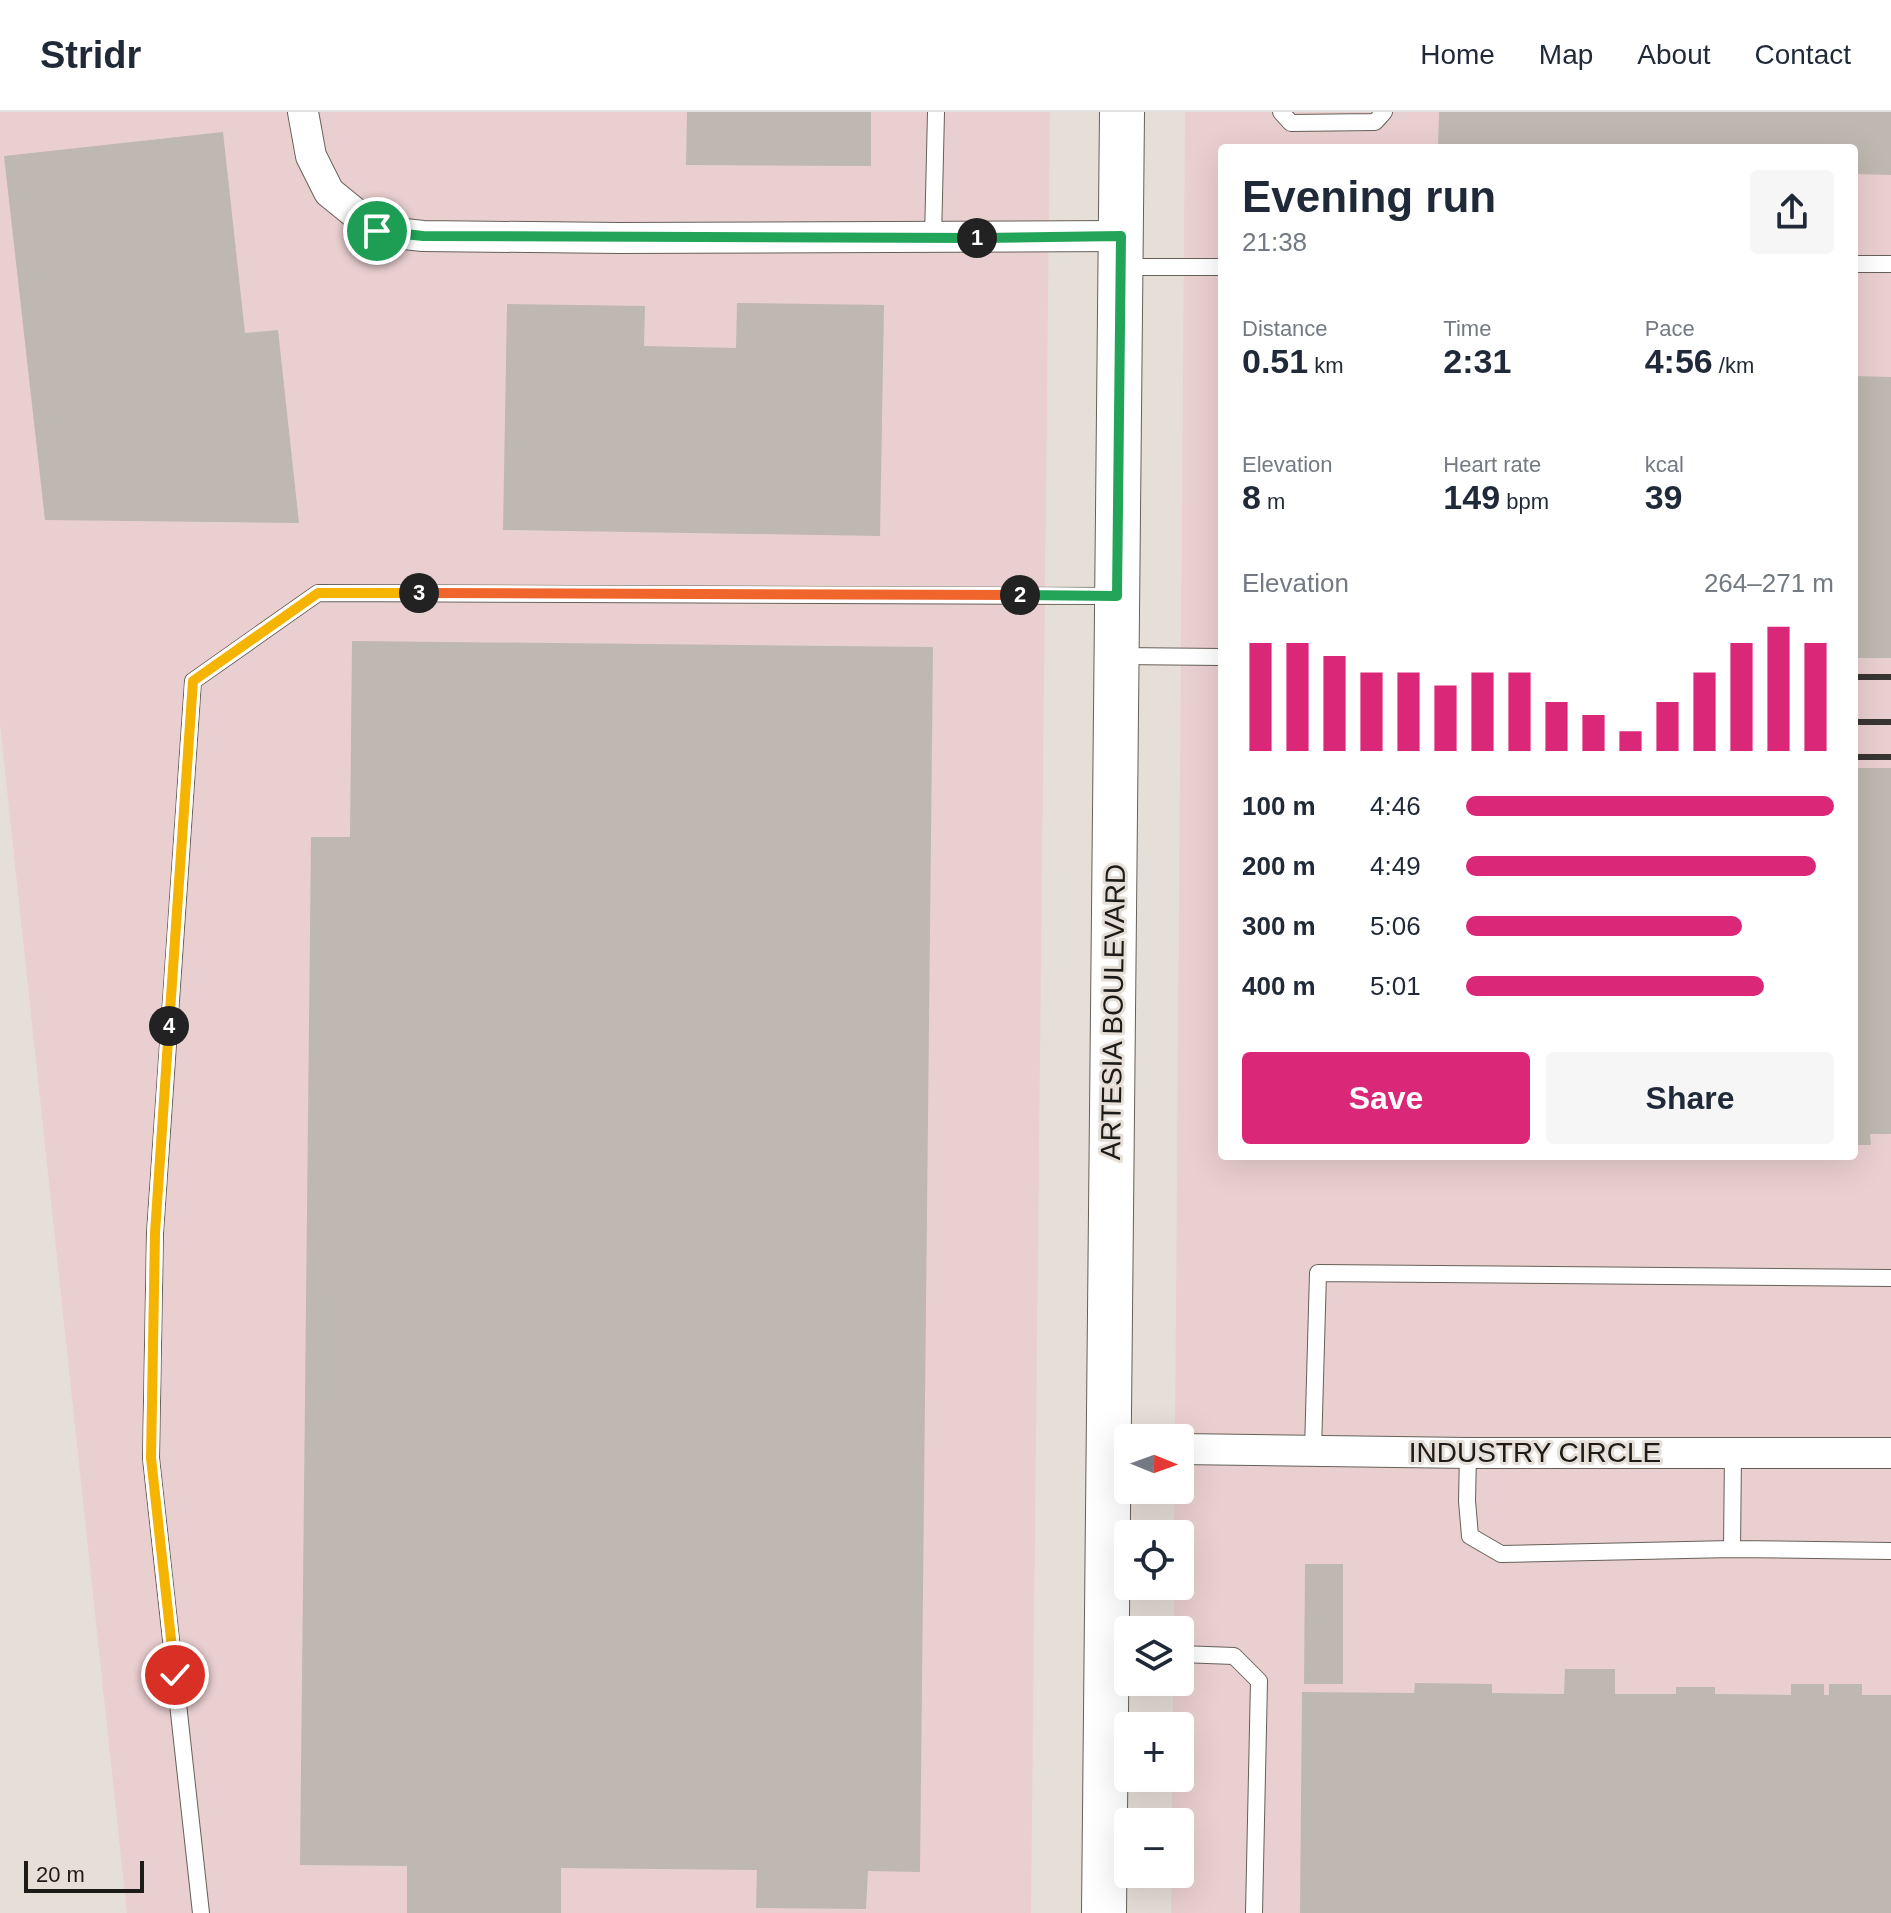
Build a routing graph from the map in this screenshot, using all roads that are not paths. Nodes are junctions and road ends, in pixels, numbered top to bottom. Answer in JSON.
{"nodes":[{"id":1,"x":303,"y":112,"type":"edge"},
{"id":2,"x":936,"y":112,"type":"edge"},
{"id":3,"x":1122,"y":112,"type":"edge"},
{"id":4,"x":1281,"y":112,"type":"edge"},
{"id":5,"x":1384,"y":112,"type":"edge"},
{"id":6,"x":933,"y":239,"type":"junction"},
{"id":7,"x":1121,"y":252,"type":"junction"},
{"id":8,"x":1858,"y":264,"type":"edge"},
{"id":9,"x":1891,"y":264,"type":"edge"},
{"id":10,"x":1218,"y":266,"type":"edge"},
{"id":11,"x":1117,"y":596,"type":"junction"},
{"id":12,"x":1117,"y":656,"type":"junction"},
{"id":13,"x":1218,"y":657,"type":"edge"},
{"id":14,"x":1891,"y":1278,"type":"edge"},
{"id":15,"x":1118,"y":1424,"type":"edge"},
{"id":16,"x":1194,"y":1449,"type":"edge"},
{"id":17,"x":1313,"y":1450,"type":"junction"},
{"id":18,"x":1733,"y":1452,"type":"junction"},
{"id":19,"x":1468,"y":1453,"type":"junction"},
{"id":20,"x":1891,"y":1453,"type":"edge"},
{"id":21,"x":1118,"y":1504,"type":"edge"},
{"id":22,"x":1732,"y":1549,"type":"junction"},
{"id":23,"x":1891,"y":1551,"type":"edge"},
{"id":24,"x":1117,"y":1616,"type":"edge"},
{"id":25,"x":1194,"y":1655,"type":"edge"},
{"id":26,"x":1115,"y":1696,"type":"edge"},
{"id":27,"x":201,"y":1913,"type":"edge"},
{"id":28,"x":1104,"y":1913,"type":"edge"},
{"id":29,"x":1254,"y":1913,"type":"edge"}],
"edges":[{"from":1,"to":6,"type":"street"},
{"from":2,"to":6,"type":"lane"},
{"from":3,"to":7,"type":"main road","name":"ARTESIA BOULEVARD"},
{"from":4,"to":5,"type":"lane"},
{"from":6,"to":7,"type":"street"},
{"from":7,"to":10,"type":"lane"},
{"from":7,"to":11,"type":"main road","name":"ARTESIA BOULEVARD"},
{"from":8,"to":9,"type":"lane"},
{"from":11,"to":12,"type":"main road","name":"ARTESIA BOULEVARD"},
{"from":11,"to":27,"type":"lane"},
{"from":12,"to":13,"type":"lane"},
{"from":12,"to":15,"type":"main road","name":"ARTESIA BOULEVARD"},
{"from":14,"to":17,"type":"lane"},
{"from":16,"to":17,"type":"street","name":"INDUSTRY CIRCLE"},
{"from":17,"to":19,"type":"street","name":"INDUSTRY CIRCLE"},
{"from":18,"to":19,"type":"street","name":"INDUSTRY CIRCLE"},
{"from":18,"to":20,"type":"street","name":"INDUSTRY CIRCLE"},
{"from":18,"to":22,"type":"lane"},
{"from":19,"to":22,"type":"lane"},
{"from":21,"to":24,"type":"main road","name":"ARTESIA BOULEVARD"},
{"from":22,"to":23,"type":"lane"},
{"from":25,"to":29,"type":"lane"},
{"from":26,"to":28,"type":"main road","name":"ARTESIA BOULEVARD"}]}
